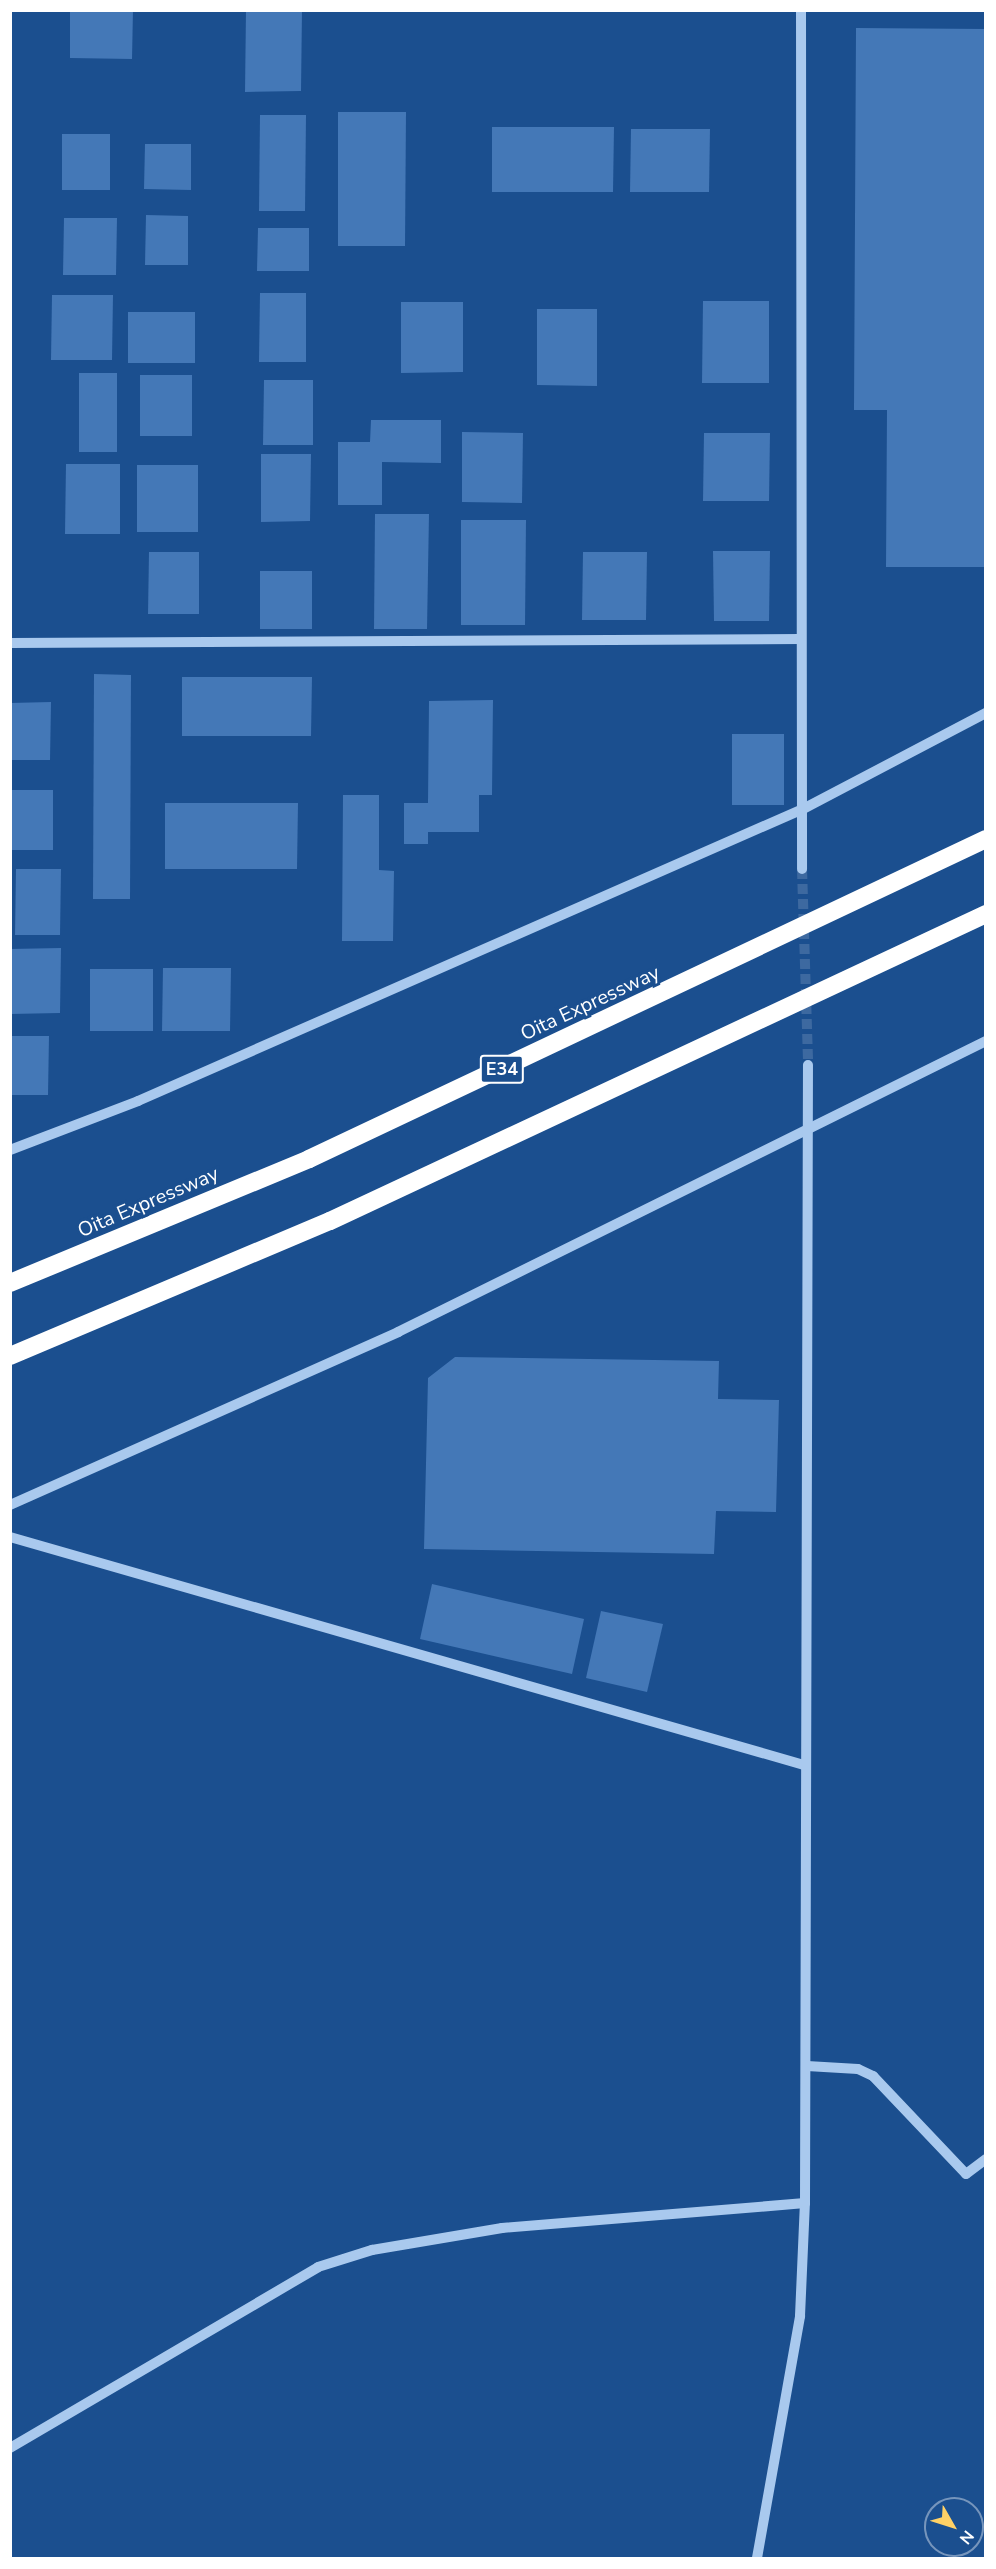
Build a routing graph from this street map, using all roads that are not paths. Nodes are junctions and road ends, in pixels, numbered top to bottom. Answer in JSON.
{"nodes":[{"id":1,"x":801,"y":10,"type":"edge"},
{"id":2,"x":801,"y":639,"type":"junction"},
{"id":3,"x":10,"y":643,"type":"edge"},
{"id":4,"x":986,"y":713,"type":"edge"},
{"id":5,"x":803,"y":809,"type":"junction"},
{"id":6,"x":986,"y":839,"type":"edge"},
{"id":7,"x":802,"y":869,"type":"tunnel mouth"},
{"id":8,"x":986,"y":914,"type":"edge"},
{"id":9,"x":986,"y":1041,"type":"edge"},
{"id":10,"x":808,"y":1065,"type":"tunnel mouth"},
{"id":11,"x":807,"y":1132,"type":"junction"},
{"id":12,"x":10,"y":1150,"type":"edge"},
{"id":13,"x":10,"y":1283,"type":"edge"},
{"id":14,"x":10,"y":1356,"type":"edge"},
{"id":15,"x":10,"y":1505,"type":"edge"},
{"id":16,"x":10,"y":1537,"type":"edge"},
{"id":17,"x":804,"y":1765,"type":"junction"},
{"id":18,"x":807,"y":2066,"type":"junction"},
{"id":19,"x":986,"y":2159,"type":"edge"},
{"id":20,"x":805,"y":2203,"type":"junction"},
{"id":21,"x":10,"y":2448,"type":"edge"},
{"id":22,"x":757,"y":2559,"type":"edge"}],
"edges":[{"from":1,"to":2,"type":"street"},
{"from":2,"to":3,"type":"street"},
{"from":2,"to":5,"type":"street"},
{"from":4,"to":5,"type":"street"},
{"from":5,"to":7,"type":"street"},
{"from":5,"to":12,"type":"street"},
{"from":6,"to":13,"type":"highway","name":"Oita Expressway","number":"E34"},
{"from":8,"to":14,"type":"highway"},
{"from":9,"to":11,"type":"street"},
{"from":10,"to":11,"type":"street"},
{"from":11,"to":15,"type":"street"},
{"from":11,"to":17,"type":"street"},
{"from":16,"to":17,"type":"street"},
{"from":17,"to":18,"type":"street"},
{"from":18,"to":19,"type":"street"},
{"from":18,"to":20,"type":"street"},
{"from":20,"to":21,"type":"street"},
{"from":20,"to":22,"type":"street"}]}
